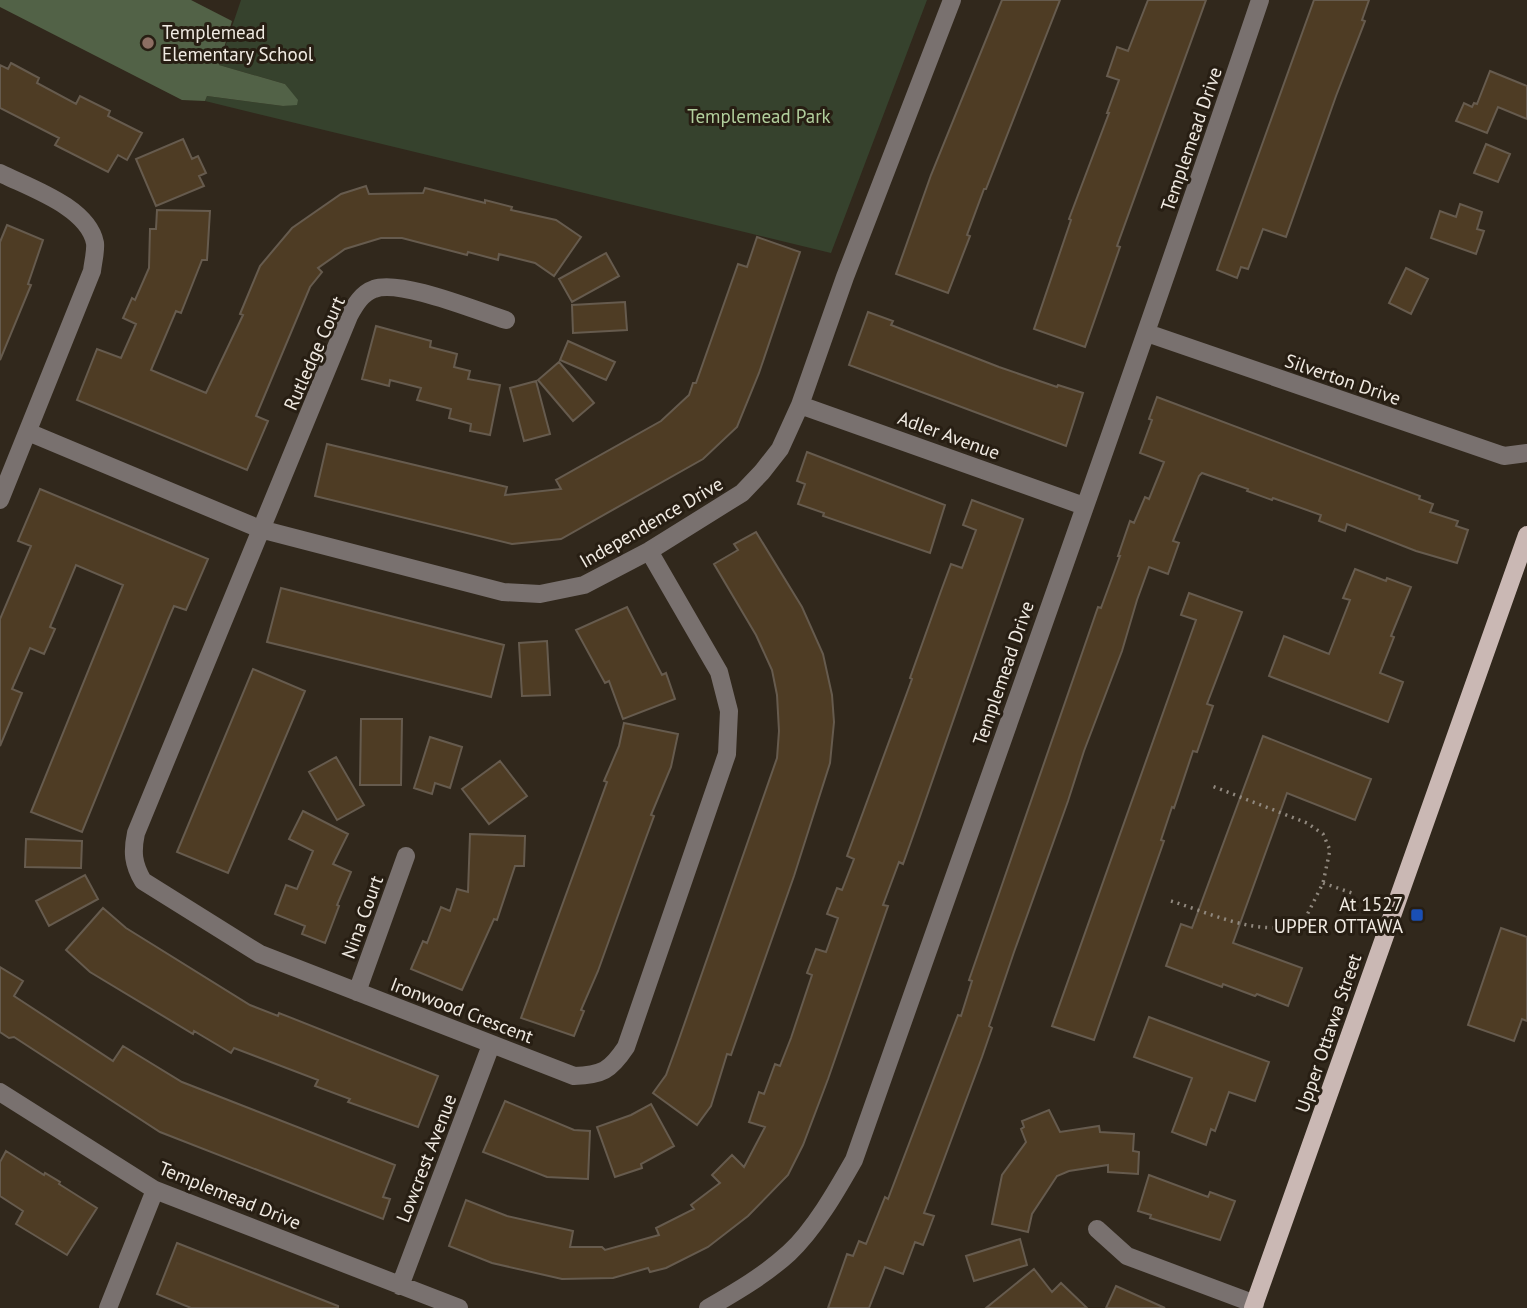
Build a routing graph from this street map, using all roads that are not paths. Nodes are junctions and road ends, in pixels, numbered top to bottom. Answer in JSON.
{"nodes":[{"id":1,"x":952,"y":0,"type":"edge"},
{"id":2,"x":1260,"y":0,"type":"edge"},
{"id":3,"x":0,"y":173,"type":"edge"},
{"id":4,"x":506,"y":320,"type":"dead end"},
{"id":5,"x":1147,"y":333,"type":"junction"},
{"id":6,"x":800,"y":405,"type":"junction"},
{"id":7,"x":28,"y":432,"type":"junction"},
{"id":8,"x":1527,"y":453,"type":"edge"},
{"id":9,"x":0,"y":500,"type":"edge"},
{"id":10,"x":1084,"y":506,"type":"junction"},
{"id":11,"x":263,"y":529,"type":"junction"},
{"id":12,"x":1527,"y":535,"type":"edge"},
{"id":13,"x":649,"y":551,"type":"junction"},
{"id":14,"x":406,"y":856,"type":"dead end"},
{"id":15,"x":357,"y":992,"type":"junction"},
{"id":16,"x":491,"y":1045,"type":"junction"},
{"id":17,"x":0,"y":1092,"type":"edge"},
{"id":18,"x":155,"y":1190,"type":"junction"},
{"id":19,"x":1097,"y":1229,"type":"dead end"},
{"id":20,"x":400,"y":1286,"type":"junction"},
{"id":21,"x":1254,"y":1306,"type":"edge"},
{"id":22,"x":108,"y":1308,"type":"edge"},
{"id":23,"x":459,"y":1308,"type":"edge"},
{"id":24,"x":708,"y":1308,"type":"edge"}],
"edges":[{"from":1,"to":6,"type":"street","name":"Independence Drive"},
{"from":2,"to":5,"type":"street","name":"Templemead Drive"},
{"from":3,"to":7,"type":"street"},
{"from":4,"to":11,"type":"street","name":"Rutledge Court"},
{"from":5,"to":8,"type":"street","name":"Silverton Drive"},
{"from":5,"to":10,"type":"street","name":"Templemead Drive"},
{"from":6,"to":10,"type":"street","name":"Adler Avenue"},
{"from":6,"to":13,"type":"street","name":"Independence Drive"},
{"from":7,"to":9,"type":"street"},
{"from":7,"to":11,"type":"street","name":"Independence Drive"},
{"from":10,"to":24,"type":"street","name":"Templemead Drive"},
{"from":11,"to":13,"type":"street","name":"Independence Drive"},
{"from":11,"to":15,"type":"street","name":"Ironwood Crescent"},
{"from":12,"to":21,"type":"main road","name":"Upper Ottawa Street"},
{"from":13,"to":16,"type":"street","name":"Ironwood Crescent"},
{"from":14,"to":15,"type":"street","name":"Nina Court"},
{"from":15,"to":16,"type":"street","name":"Ironwood Crescent"},
{"from":16,"to":20,"type":"street","name":"Lowcrest Avenue"},
{"from":17,"to":18,"type":"street","name":"Templemead Drive"},
{"from":18,"to":20,"type":"street","name":"Templemead Drive"},
{"from":18,"to":22,"type":"street"},
{"from":19,"to":21,"type":"street"},
{"from":20,"to":23,"type":"street","name":"Templemead Drive"}]}
